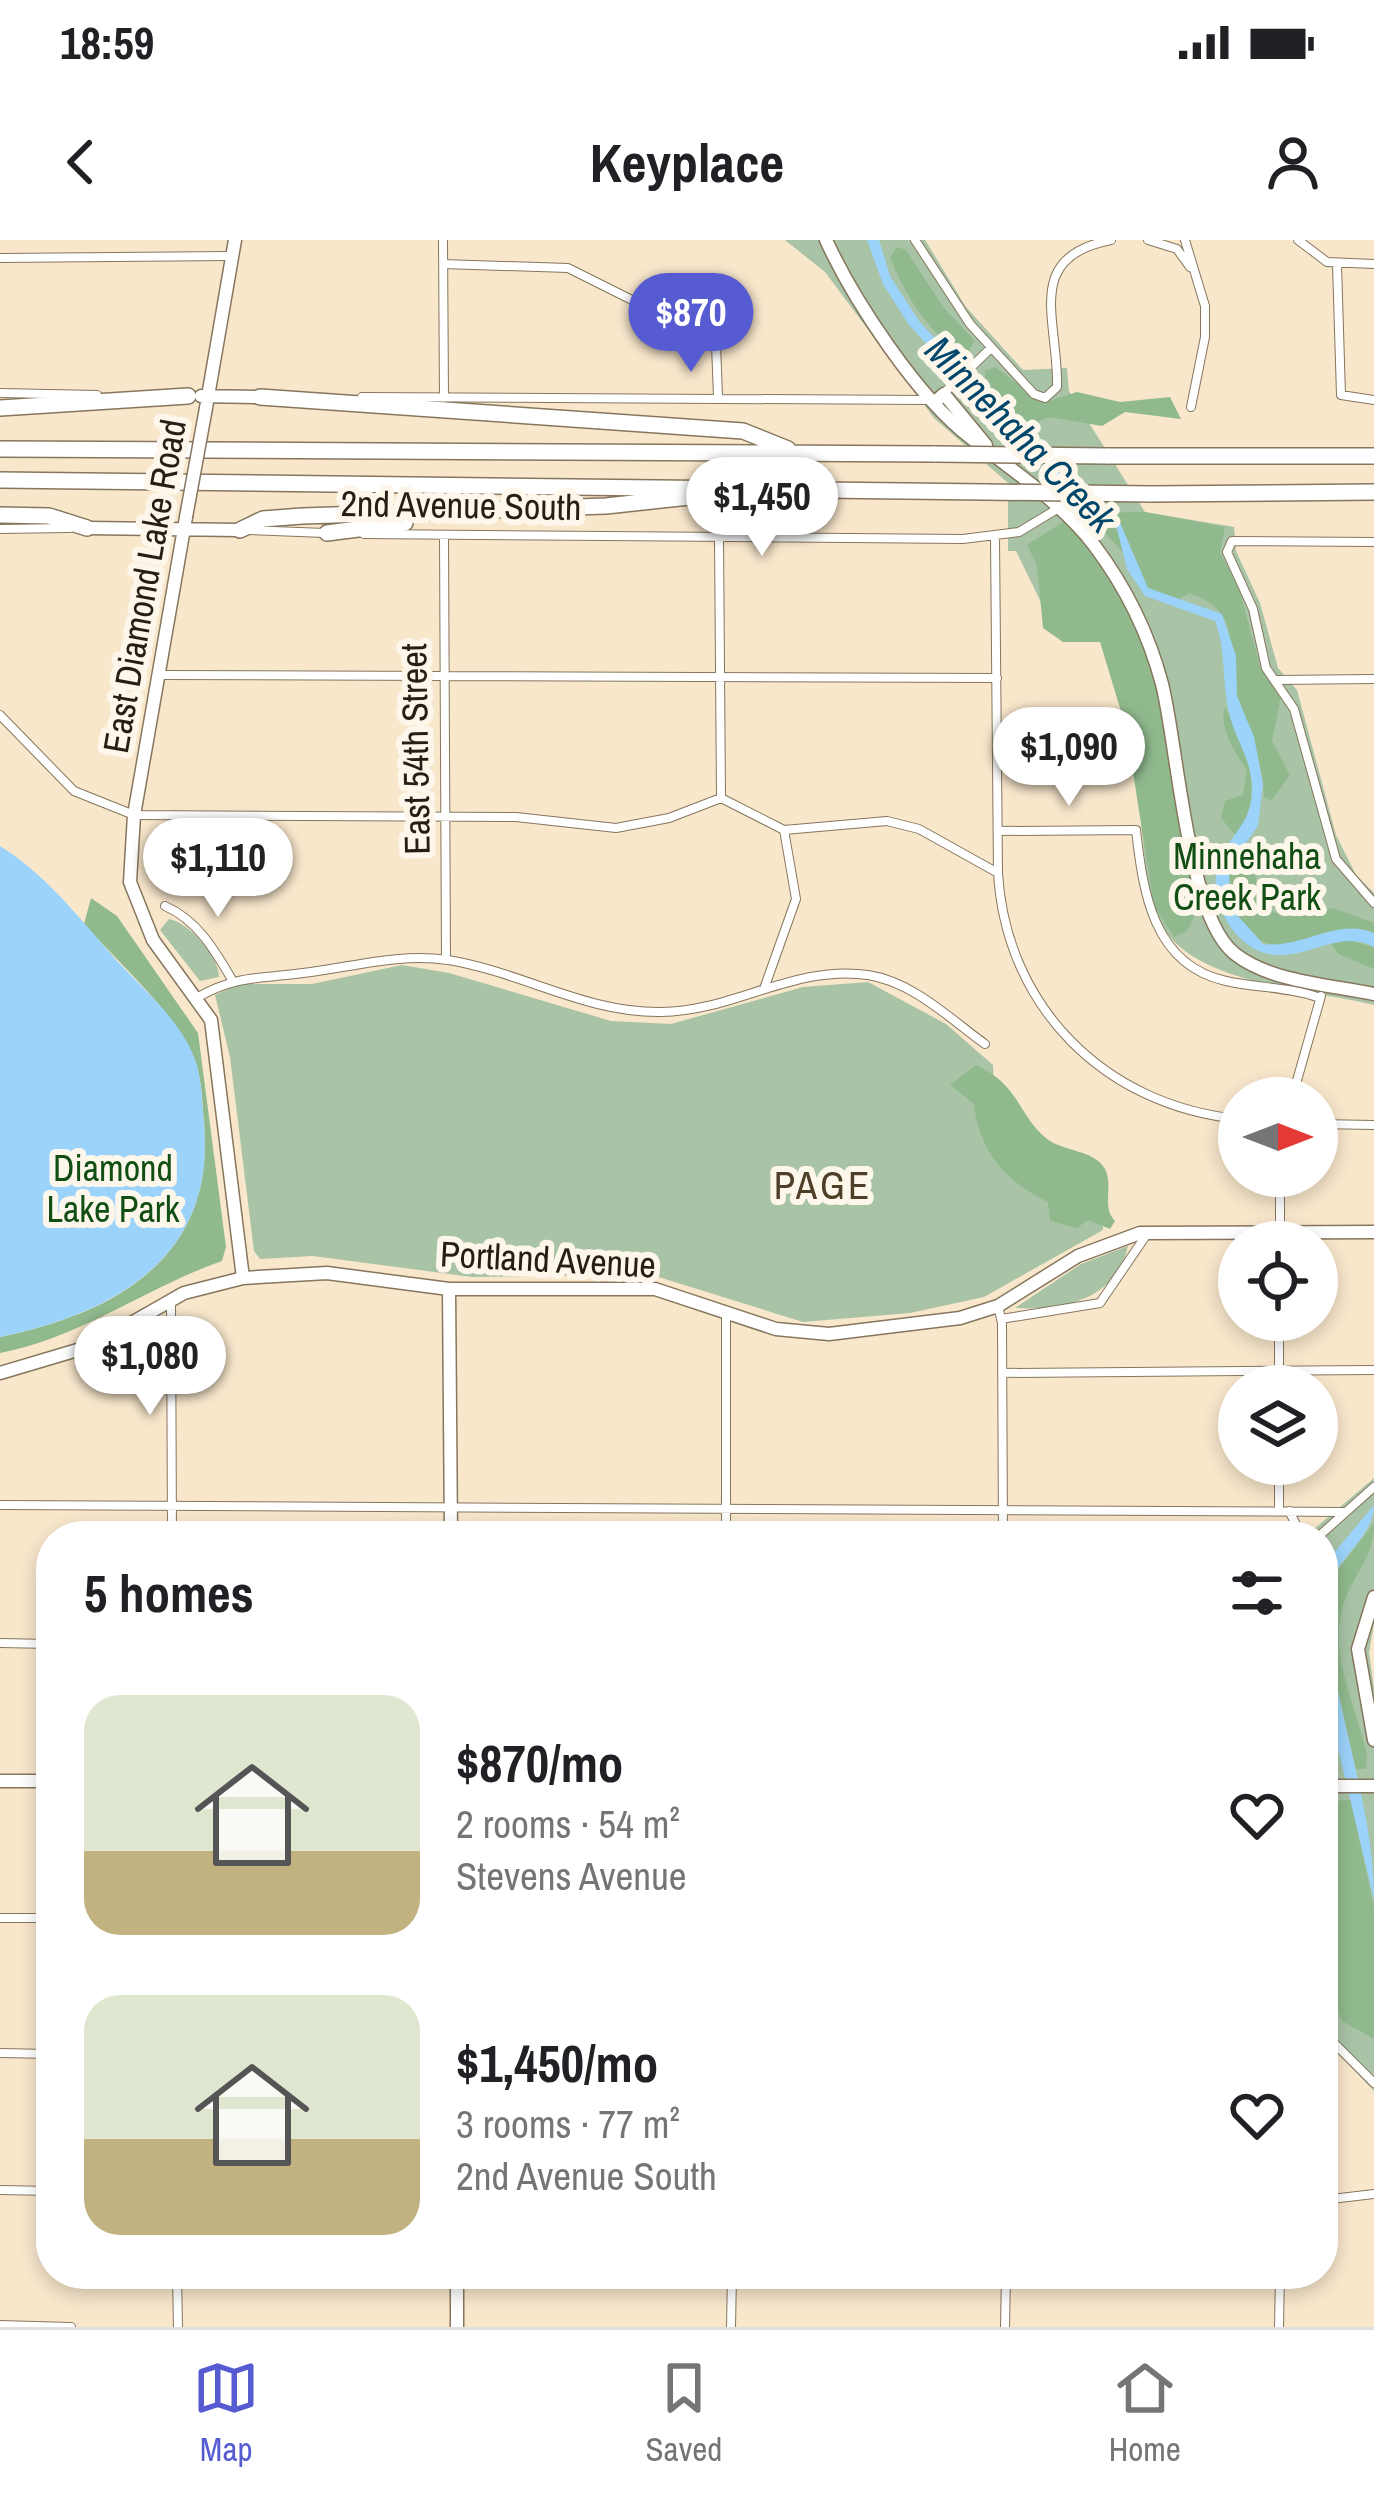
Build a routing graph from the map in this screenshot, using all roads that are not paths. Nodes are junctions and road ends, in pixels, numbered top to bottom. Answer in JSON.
{"nodes":[{"id":1,"x":235,"y":240,"type":"edge"},
{"id":2,"x":443,"y":240,"type":"edge"},
{"id":3,"x":826,"y":240,"type":"edge"},
{"id":4,"x":915,"y":240,"type":"edge"},
{"id":5,"x":1111,"y":240,"type":"edge"},
{"id":6,"x":1148,"y":240,"type":"edge"},
{"id":7,"x":1186,"y":240,"type":"edge"},
{"id":8,"x":1298,"y":240,"type":"edge"},
{"id":9,"x":232,"y":256,"type":"junction"},
{"id":10,"x":0,"y":258,"type":"edge"},
{"id":11,"x":443,"y":264,"type":"junction"},
{"id":12,"x":1337,"y":264,"type":"junction"},
{"id":13,"x":1374,"y":264,"type":"edge"},
{"id":14,"x":1198,"y":278,"type":"junction"},
{"id":15,"x":991,"y":348,"type":"junction"},
{"id":16,"x":0,"y":393,"type":"edge"},
{"id":17,"x":188,"y":396,"type":"junction"},
{"id":18,"x":718,"y":396,"type":"junction"},
{"id":19,"x":260,"y":397,"type":"junction"},
{"id":20,"x":940,"y":397,"type":"junction"},
{"id":21,"x":444,"y":398,"type":"junction"},
{"id":22,"x":1374,"y":400,"type":"edge"},
{"id":23,"x":207,"y":402,"type":"junction"},
{"id":24,"x":1192,"y":407,"type":"dead end"},
{"id":25,"x":0,"y":408,"type":"edge"},
{"id":26,"x":0,"y":448,"type":"edge"},
{"id":27,"x":796,"y":452,"type":"junction"},
{"id":28,"x":1374,"y":456,"type":"edge"},
{"id":29,"x":0,"y":480,"type":"edge"},
{"id":30,"x":757,"y":490,"type":"junction"},
{"id":31,"x":1374,"y":492,"type":"edge"},
{"id":32,"x":539,"y":508,"type":"junction"},
{"id":33,"x":1057,"y":509,"type":"junction"},
{"id":34,"x":0,"y":515,"type":"edge"},
{"id":35,"x":185,"y":522,"type":"junction"},
{"id":36,"x":87,"y":528,"type":"junction"},
{"id":37,"x":0,"y":529,"type":"edge"},
{"id":38,"x":240,"y":530,"type":"junction"},
{"id":39,"x":326,"y":533,"type":"junction"},
{"id":40,"x":444,"y":537,"type":"junction"},
{"id":41,"x":719,"y":537,"type":"junction"},
{"id":42,"x":995,"y":538,"type":"junction"},
{"id":43,"x":1374,"y":542,"type":"edge"},
{"id":44,"x":160,"y":675,"type":"junction"},
{"id":45,"x":445,"y":677,"type":"junction"},
{"id":46,"x":720,"y":677,"type":"junction"},
{"id":47,"x":997,"y":678,"type":"junction"},
{"id":48,"x":1374,"y":679,"type":"edge"},
{"id":49,"x":1275,"y":680,"type":"junction"},
{"id":50,"x":0,"y":716,"type":"edge"},
{"id":51,"x":721,"y":798,"type":"junction"},
{"id":52,"x":134,"y":815,"type":"junction"},
{"id":53,"x":446,"y":817,"type":"junction"},
{"id":54,"x":784,"y":830,"type":"junction"},
{"id":55,"x":999,"y":831,"type":"junction"},
{"id":56,"x":998,"y":873,"type":"junction"},
{"id":57,"x":1374,"y":903,"type":"edge"},
{"id":58,"x":165,"y":906,"type":"dead end"},
{"id":59,"x":446,"y":960,"type":"junction"},
{"id":60,"x":231,"y":979,"type":"junction"},
{"id":61,"x":765,"y":986,"type":"junction"},
{"id":62,"x":1322,"y":991,"type":"junction"},
{"id":63,"x":1374,"y":994,"type":"edge"},
{"id":64,"x":198,"y":997,"type":"junction"},
{"id":65,"x":985,"y":1044,"type":"dead end"},
{"id":66,"x":1298,"y":1077,"type":"edge"},
{"id":67,"x":1218,"y":1114,"type":"edge"},
{"id":68,"x":1338,"y":1124,"type":"edge"},
{"id":69,"x":1374,"y":1125,"type":"edge"},
{"id":70,"x":1148,"y":1232,"type":"junction"},
{"id":71,"x":1374,"y":1232,"type":"edge"},
{"id":72,"x":1338,"y":1234,"type":"edge"},
{"id":73,"x":1218,"y":1235,"type":"edge"},
{"id":74,"x":243,"y":1278,"type":"junction"},
{"id":75,"x":449,"y":1289,"type":"junction"},
{"id":76,"x":171,"y":1300,"type":"junction"},
{"id":77,"x":999,"y":1313,"type":"junction"},
{"id":78,"x":726,"y":1314,"type":"junction"},
{"id":79,"x":1338,"y":1370,"type":"edge"},
{"id":80,"x":1374,"y":1370,"type":"edge"},
{"id":81,"x":1218,"y":1371,"type":"edge"},
{"id":82,"x":0,"y":1373,"type":"edge"},
{"id":83,"x":1002,"y":1373,"type":"junction"},
{"id":84,"x":1281,"y":1485,"type":"edge"},
{"id":85,"x":1374,"y":1487,"type":"edge"},
{"id":86,"x":0,"y":1505,"type":"edge"},
{"id":87,"x":172,"y":1507,"type":"junction"},
{"id":88,"x":1284,"y":1510,"type":"junction"},
{"id":89,"x":451,"y":1511,"type":"junction"},
{"id":90,"x":726,"y":1511,"type":"junction"},
{"id":91,"x":1003,"y":1511,"type":"junction"},
{"id":92,"x":1346,"y":1512,"type":"junction"},
{"id":93,"x":172,"y":1521,"type":"edge"},
{"id":94,"x":451,"y":1521,"type":"edge"},
{"id":95,"x":726,"y":1521,"type":"edge"},
{"id":96,"x":1003,"y":1521,"type":"edge"},
{"id":97,"x":1292,"y":1521,"type":"edge"},
{"id":98,"x":1336,"y":1521,"type":"edge"},
{"id":99,"x":1374,"y":1598,"type":"edge"},
{"id":100,"x":0,"y":1643,"type":"edge"},
{"id":101,"x":36,"y":1644,"type":"edge"},
{"id":102,"x":1364,"y":1649,"type":"edge"},
{"id":103,"x":1374,"y":1740,"type":"edge"},
{"id":104,"x":0,"y":1781,"type":"edge"},
{"id":105,"x":36,"y":1781,"type":"edge"},
{"id":106,"x":1338,"y":1786,"type":"edge"},
{"id":107,"x":1372,"y":1786,"type":"edge"},
{"id":108,"x":0,"y":1918,"type":"edge"},
{"id":109,"x":36,"y":1918,"type":"edge"},
{"id":110,"x":1338,"y":2047,"type":"edge"},
{"id":111,"x":0,"y":2053,"type":"edge"},
{"id":112,"x":36,"y":2054,"type":"edge"},
{"id":113,"x":1374,"y":2083,"type":"edge"},
{"id":114,"x":0,"y":2190,"type":"edge"},
{"id":115,"x":36,"y":2191,"type":"edge"},
{"id":116,"x":1374,"y":2194,"type":"edge"},
{"id":117,"x":1338,"y":2198,"type":"edge"},
{"id":118,"x":177,"y":2289,"type":"edge"},
{"id":119,"x":457,"y":2289,"type":"edge"},
{"id":120,"x":732,"y":2289,"type":"edge"},
{"id":121,"x":1006,"y":2289,"type":"edge"},
{"id":122,"x":1280,"y":2289,"type":"edge"},
{"id":123,"x":0,"y":2325,"type":"edge"},
{"id":124,"x":71,"y":2327,"type":"edge"},
{"id":125,"x":178,"y":2327,"type":"edge"},
{"id":126,"x":457,"y":2327,"type":"edge"},
{"id":127,"x":731,"y":2327,"type":"edge"},
{"id":128,"x":1005,"y":2327,"type":"edge"},
{"id":129,"x":1279,"y":2327,"type":"edge"}],
"edges":[{"from":1,"to":9,"type":"street","name":"East Diamond Lake Road"},
{"from":2,"to":11,"type":"street"},
{"from":3,"to":20,"type":"street"},
{"from":4,"to":15,"type":"street"},
{"from":5,"to":15,"type":"street"},
{"from":6,"to":14,"type":"street"},
{"from":7,"to":14,"type":"street"},
{"from":8,"to":12,"type":"street"},
{"from":9,"to":10,"type":"street"},
{"from":9,"to":23,"type":"street","name":"East Diamond Lake Road"},
{"from":11,"to":18,"type":"street"},
{"from":11,"to":21,"type":"street"},
{"from":12,"to":13,"type":"street"},
{"from":12,"to":22,"type":"street"},
{"from":14,"to":24,"type":"street"},
{"from":15,"to":20,"type":"street"},
{"from":16,"to":17,"type":"street"},
{"from":17,"to":23,"type":"street"},
{"from":17,"to":25,"type":"highway"},
{"from":18,"to":20,"type":"street"},
{"from":18,"to":21,"type":"street"},
{"from":19,"to":21,"type":"street"},
{"from":19,"to":23,"type":"street"},
{"from":19,"to":27,"type":"highway"},
{"from":20,"to":33,"type":"street"},
{"from":23,"to":35,"type":"street","name":"East Diamond Lake Road","bridge":true},
{"from":26,"to":27,"type":"highway"},
{"from":27,"to":28,"type":"highway","bridge":true},
{"from":29,"to":30,"type":"highway"},
{"from":30,"to":31,"type":"highway","bridge":true},
{"from":30,"to":32,"type":"highway"},
{"from":32,"to":38,"type":"highway"},
{"from":32,"to":39,"type":"highway"},
{"from":33,"to":42,"type":"street","name":"2nd Avenue South"},
{"from":33,"to":62,"type":"street"},
{"from":34,"to":36,"type":"highway"},
{"from":35,"to":36,"type":"street","name":"2nd Avenue South"},
{"from":35,"to":38,"type":"street","name":"2nd Avenue South"},
{"from":35,"to":44,"type":"street","name":"East Diamond Lake Road"},
{"from":36,"to":37,"type":"street","name":"2nd Avenue South"},
{"from":38,"to":39,"type":"street","name":"2nd Avenue South"},
{"from":39,"to":40,"type":"street","name":"2nd Avenue South"},
{"from":40,"to":41,"type":"street","name":"2nd Avenue South"},
{"from":40,"to":45,"type":"street","name":"East 54th Street"},
{"from":41,"to":42,"type":"street","name":"2nd Avenue South"},
{"from":41,"to":46,"type":"street"},
{"from":42,"to":47,"type":"street"},
{"from":43,"to":49,"type":"street"},
{"from":44,"to":45,"type":"street"},
{"from":44,"to":52,"type":"street","name":"East Diamond Lake Road"},
{"from":45,"to":46,"type":"street"},
{"from":45,"to":53,"type":"street","name":"East 54th Street"},
{"from":46,"to":47,"type":"street"},
{"from":46,"to":51,"type":"street"},
{"from":47,"to":55,"type":"street"},
{"from":48,"to":49,"type":"street"},
{"from":49,"to":57,"type":"street"},
{"from":50,"to":52,"type":"street"},
{"from":51,"to":53,"type":"street"},
{"from":51,"to":54,"type":"street"},
{"from":52,"to":53,"type":"street"},
{"from":52,"to":64,"type":"street","name":"East Diamond Lake Road"},
{"from":53,"to":59,"type":"street","name":"East 54th Street"},
{"from":54,"to":56,"type":"street"},
{"from":54,"to":61,"type":"street"},
{"from":55,"to":56,"type":"street"},
{"from":55,"to":62,"type":"street"},
{"from":56,"to":67,"type":"street"},
{"from":58,"to":60,"type":"street"},
{"from":59,"to":60,"type":"street"},
{"from":59,"to":61,"type":"street"},
{"from":60,"to":64,"type":"street"},
{"from":61,"to":65,"type":"street"},
{"from":62,"to":63,"type":"street"},
{"from":62,"to":66,"type":"street"},
{"from":64,"to":74,"type":"street","name":"East Diamond Lake Road"},
{"from":68,"to":69,"type":"street"},
{"from":70,"to":73,"type":"street","name":"Portland Avenue"},
{"from":70,"to":77,"type":"street","name":"Portland Avenue"},
{"from":70,"to":77,"type":"street"},
{"from":71,"to":72,"type":"street","name":"Portland Avenue"},
{"from":74,"to":75,"type":"street","name":"Portland Avenue"},
{"from":74,"to":76,"type":"street","name":"Portland Avenue"},
{"from":75,"to":78,"type":"street","name":"Portland Avenue"},
{"from":75,"to":89,"type":"street"},
{"from":76,"to":82,"type":"street","name":"Portland Avenue"},
{"from":76,"to":87,"type":"street"},
{"from":77,"to":78,"type":"street","name":"Portland Avenue"},
{"from":77,"to":83,"type":"street"},
{"from":78,"to":90,"type":"street"},
{"from":79,"to":80,"type":"street"},
{"from":81,"to":83,"type":"street"},
{"from":83,"to":91,"type":"street"},
{"from":84,"to":88,"type":"street"},
{"from":85,"to":92,"type":"street"},
{"from":86,"to":87,"type":"street"},
{"from":87,"to":89,"type":"street"},
{"from":87,"to":93,"type":"street"},
{"from":88,"to":91,"type":"street"},
{"from":88,"to":92,"type":"street"},
{"from":88,"to":97,"type":"street"},
{"from":89,"to":90,"type":"street"},
{"from":89,"to":94,"type":"street"},
{"from":90,"to":91,"type":"street"},
{"from":90,"to":95,"type":"street"},
{"from":91,"to":96,"type":"street"},
{"from":92,"to":98,"type":"street"},
{"from":99,"to":102,"type":"street"},
{"from":100,"to":101,"type":"street"},
{"from":102,"to":103,"type":"street"},
{"from":104,"to":105,"type":"street"},
{"from":106,"to":107,"type":"street"},
{"from":108,"to":109,"type":"street"},
{"from":110,"to":113,"type":"street"},
{"from":111,"to":112,"type":"street"},
{"from":114,"to":115,"type":"street"},
{"from":116,"to":117,"type":"street"},
{"from":118,"to":125,"type":"street"},
{"from":119,"to":126,"type":"street"},
{"from":120,"to":127,"type":"street"},
{"from":121,"to":128,"type":"street"},
{"from":122,"to":129,"type":"street"},
{"from":123,"to":124,"type":"street"}]}
